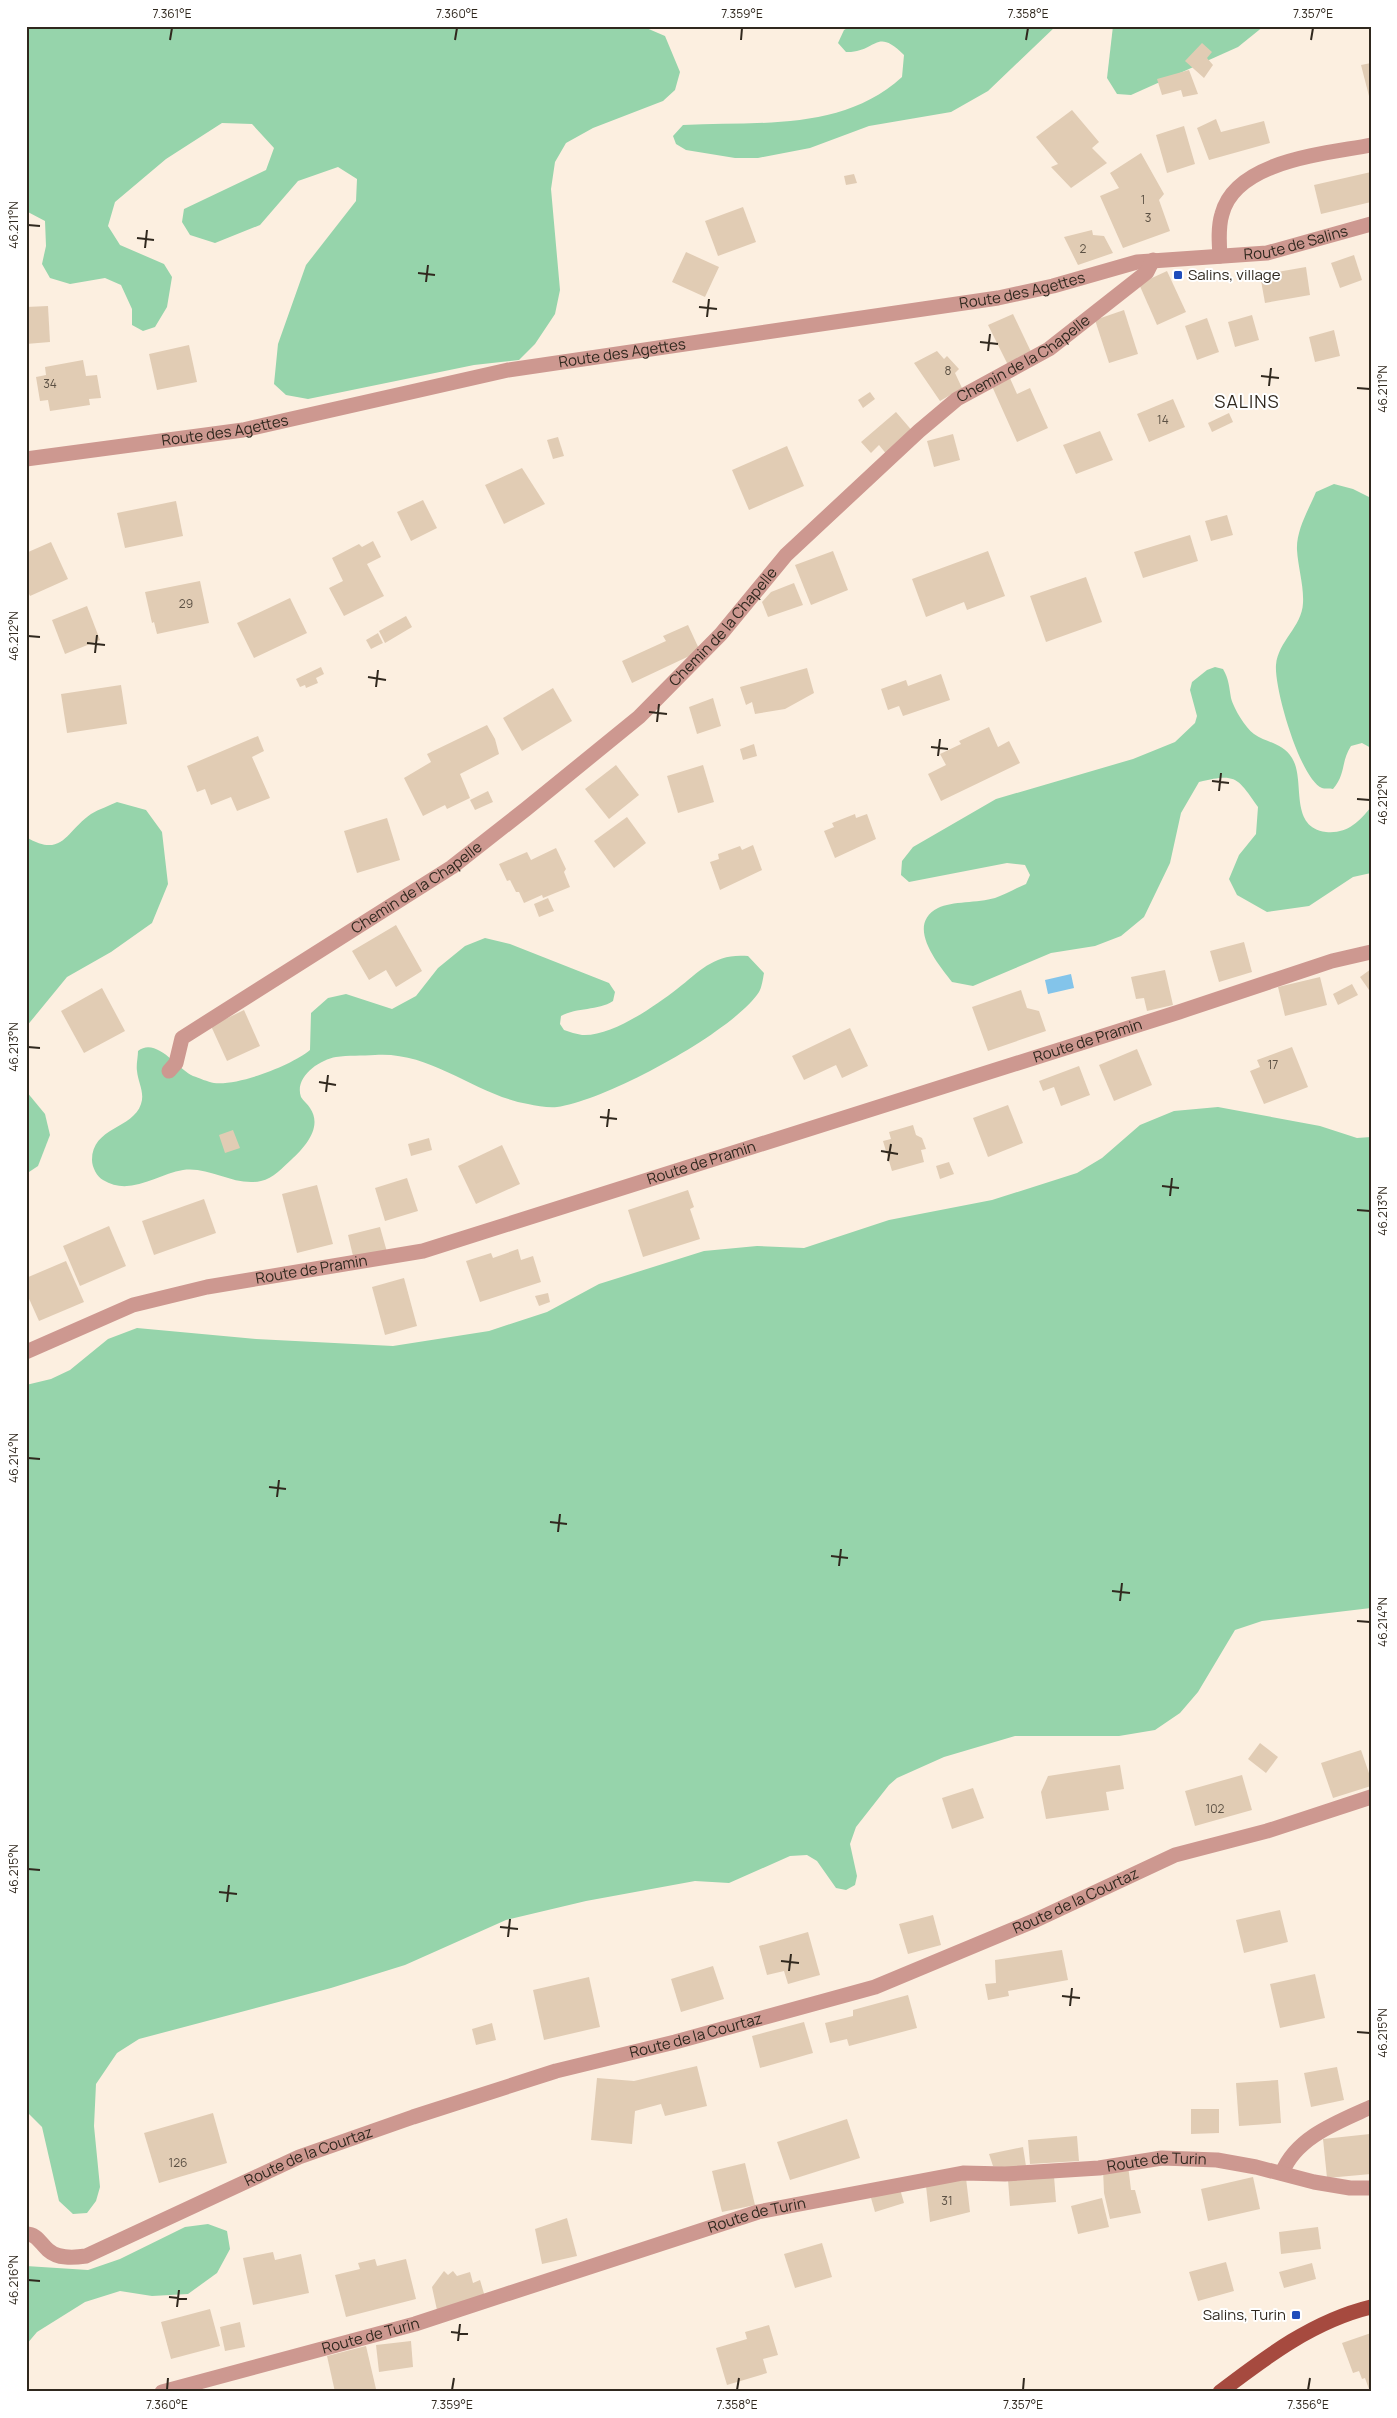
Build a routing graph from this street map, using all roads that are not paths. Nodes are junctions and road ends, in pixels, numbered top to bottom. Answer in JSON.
{"nodes":[{"id":1,"x":1371,"y":145,"type":"edge"},
{"id":2,"x":1371,"y":224,"type":"edge"},
{"id":3,"x":1220,"y":256,"type":"junction"},
{"id":4,"x":1152,"y":260,"type":"junction"},
{"id":5,"x":26,"y":459,"type":"edge"},
{"id":6,"x":1371,"y":952,"type":"edge"},
{"id":7,"x":169,"y":1071,"type":"dead end"},
{"id":8,"x":26,"y":1352,"type":"edge"},
{"id":9,"x":1371,"y":1797,"type":"edge"},
{"id":10,"x":1371,"y":2107,"type":"edge"},
{"id":11,"x":1282,"y":2173,"type":"junction"},
{"id":12,"x":1371,"y":2188,"type":"edge"},
{"id":13,"x":26,"y":2234,"type":"edge"},
{"id":14,"x":1371,"y":2307,"type":"edge"},
{"id":15,"x":162,"y":2392,"type":"edge"},
{"id":16,"x":1220,"y":2392,"type":"edge"}],
"edges":[{"from":1,"to":3,"type":"street"},
{"from":2,"to":3,"type":"street","name":"Route de Salins"},
{"from":3,"to":4,"type":"street","name":"Route des Agettes"},
{"from":4,"to":5,"type":"street","name":"Route des Agettes"},
{"from":4,"to":7,"type":"street","name":"Chemin de la Chapelle"},
{"from":6,"to":8,"type":"street","name":"Route de Pramin"},
{"from":9,"to":13,"type":"street","name":"Route de la Courtaz"},
{"from":10,"to":11,"type":"street"},
{"from":11,"to":12,"type":"street","name":"Route de Turin"},
{"from":11,"to":15,"type":"street","name":"Route de Turin"},
{"from":14,"to":16,"type":"main road"}]}
